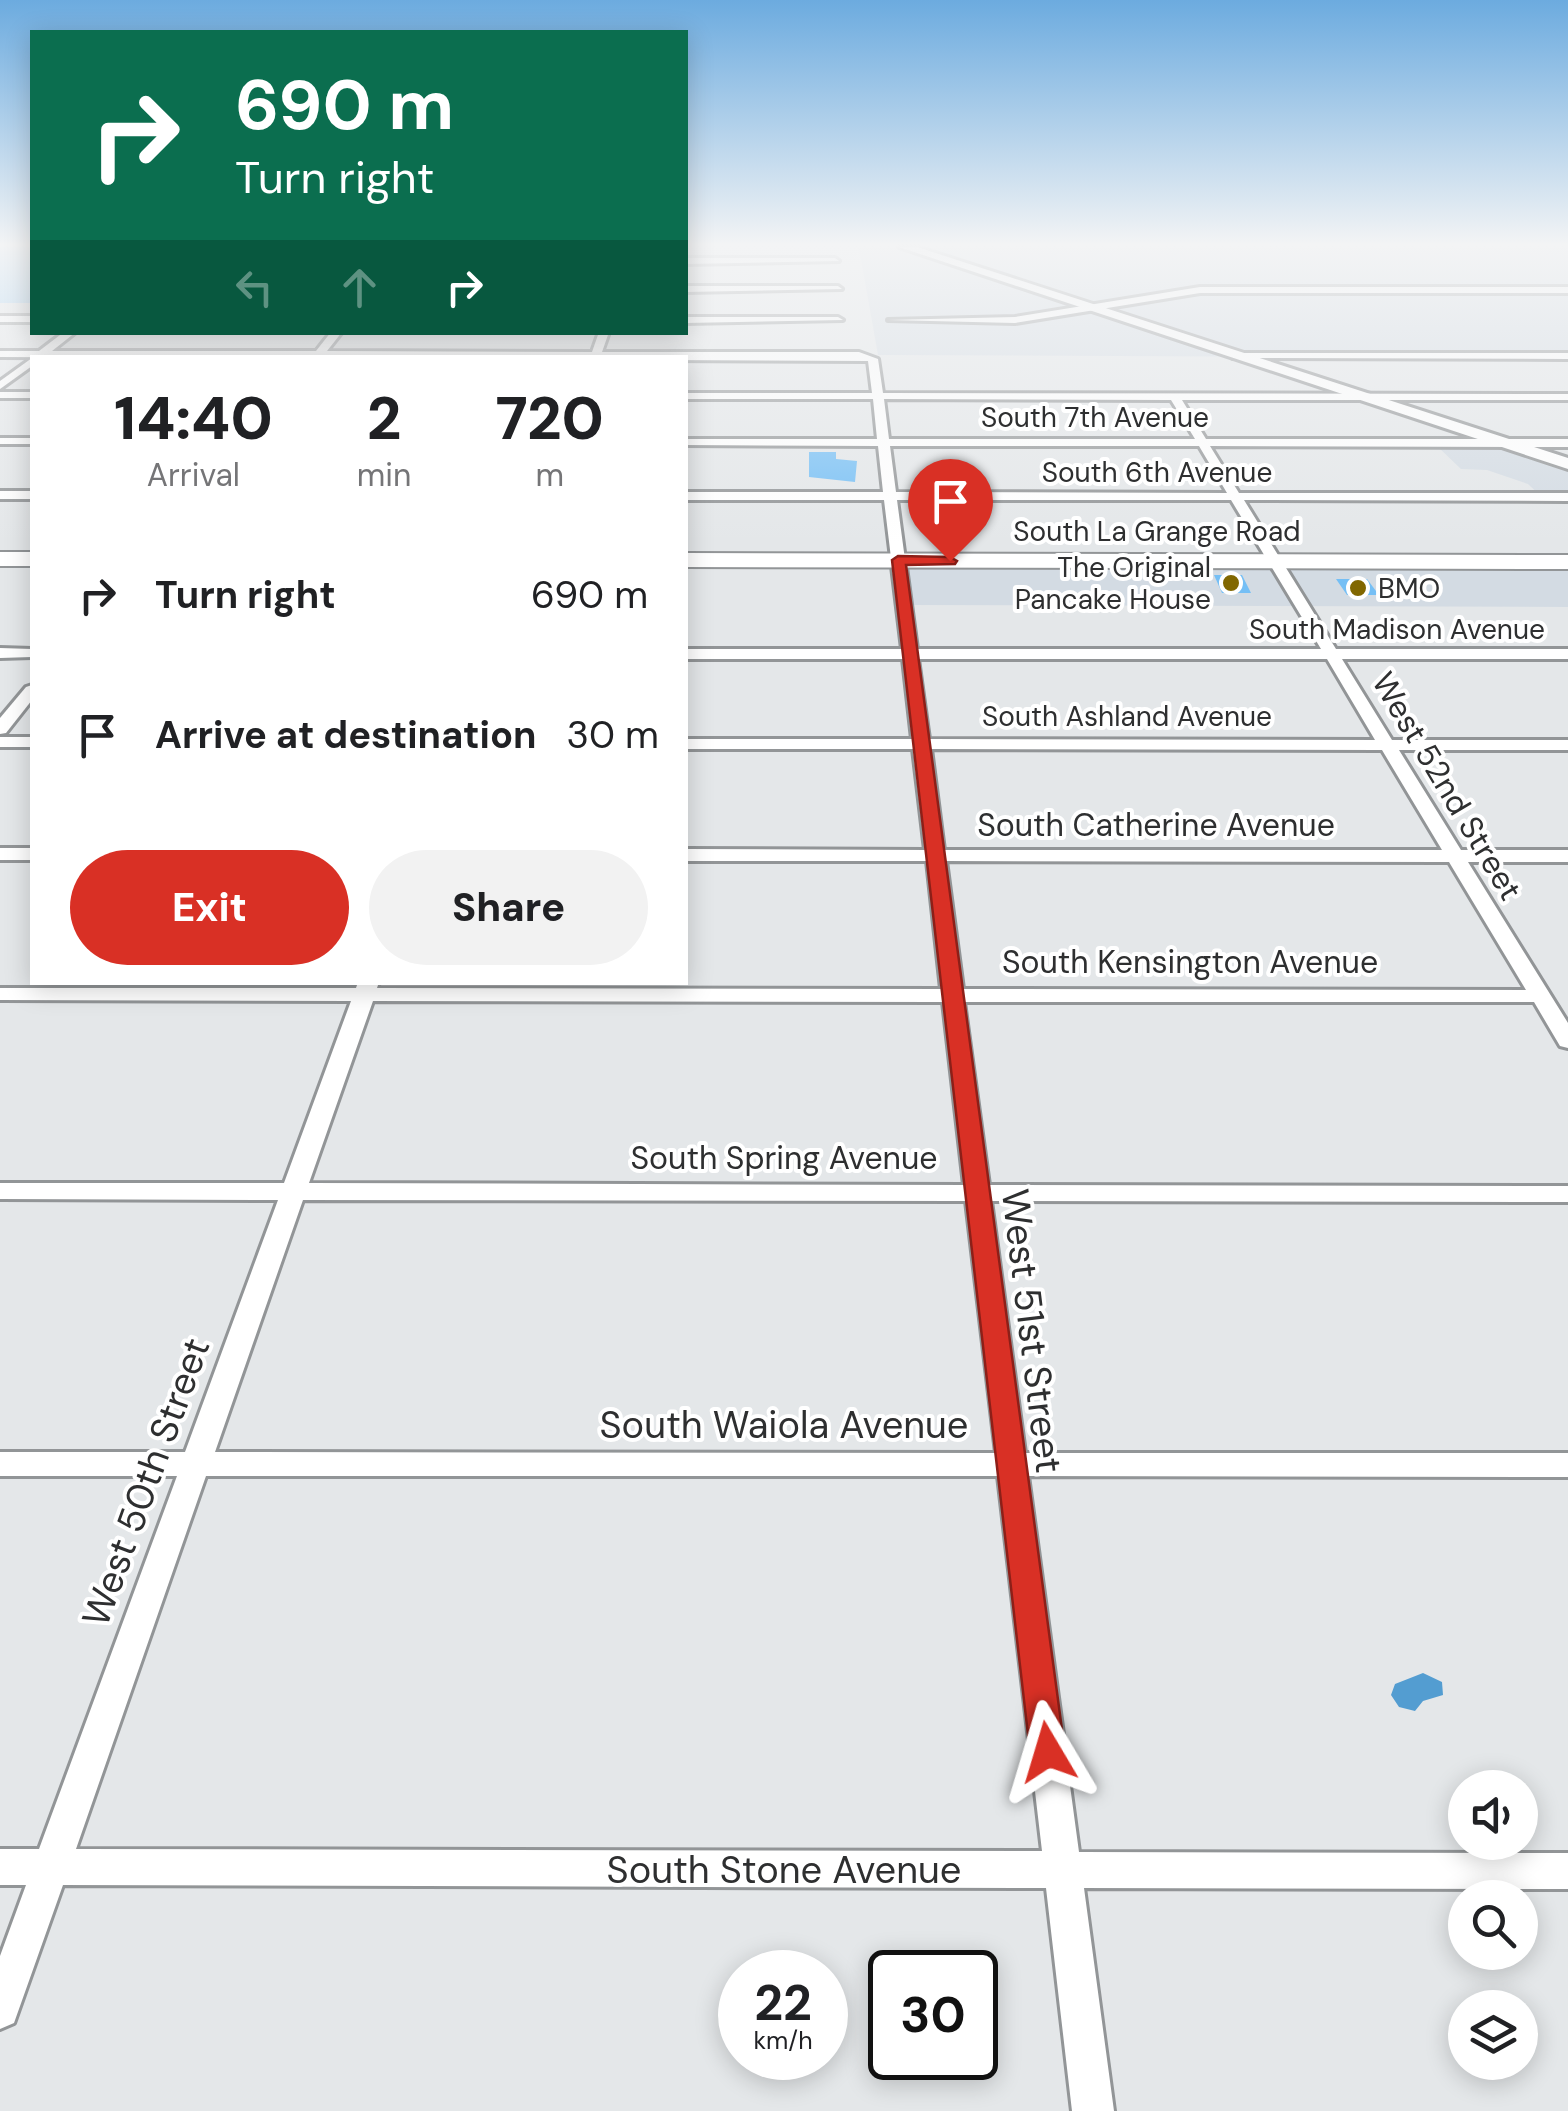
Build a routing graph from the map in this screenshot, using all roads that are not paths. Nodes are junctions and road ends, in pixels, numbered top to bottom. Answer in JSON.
{"nodes":[{"id":1,"x":1204,"y":346,"type":"edge"},
{"id":2,"x":0,"y":354,"type":"edge"},
{"id":3,"x":688,"y":356,"type":"edge"},
{"id":4,"x":1236,"y":356,"type":"junction"},
{"id":5,"x":1568,"y":356,"type":"edge"},
{"id":6,"x":30,"y":357,"type":"edge"},
{"id":7,"x":30,"y":363,"type":"edge"},
{"id":8,"x":0,"y":386,"type":"edge"},
{"id":9,"x":0,"y":395,"type":"edge"},
{"id":10,"x":30,"y":395,"type":"edge"},
{"id":11,"x":688,"y":396,"type":"edge"},
{"id":12,"x":878,"y":396,"type":"junction"},
{"id":13,"x":1174,"y":396,"type":"junction"},
{"id":14,"x":1360,"y":396,"type":"junction"},
{"id":15,"x":1568,"y":397,"type":"edge"},
{"id":16,"x":0,"y":441,"type":"edge"},
{"id":17,"x":30,"y":441,"type":"edge"},
{"id":18,"x":688,"y":442,"type":"edge"},
{"id":19,"x":884,"y":442,"type":"junction"},
{"id":20,"x":1201,"y":442,"type":"junction"},
{"id":21,"x":1504,"y":444,"type":"junction"},
{"id":22,"x":1568,"y":444,"type":"edge"},
{"id":23,"x":1568,"y":464,"type":"edge"},
{"id":24,"x":0,"y":495,"type":"edge"},
{"id":25,"x":30,"y":495,"type":"edge"},
{"id":26,"x":688,"y":496,"type":"edge"},
{"id":27,"x":890,"y":496,"type":"junction"},
{"id":28,"x":1236,"y":497,"type":"junction"},
{"id":29,"x":1568,"y":497,"type":"edge"},
{"id":30,"x":0,"y":559,"type":"edge"},
{"id":31,"x":30,"y":559,"type":"edge"},
{"id":32,"x":688,"y":560,"type":"edge"},
{"id":33,"x":898,"y":560,"type":"junction"},
{"id":34,"x":1274,"y":561,"type":"junction"},
{"id":35,"x":1568,"y":562,"type":"edge"},
{"id":36,"x":0,"y":653,"type":"edge"},
{"id":37,"x":30,"y":653,"type":"edge"},
{"id":38,"x":688,"y":654,"type":"edge"},
{"id":39,"x":910,"y":654,"type":"junction"},
{"id":40,"x":1331,"y":654,"type":"junction"},
{"id":41,"x":1568,"y":654,"type":"edge"},
{"id":42,"x":30,"y":692,"type":"edge"},
{"id":43,"x":0,"y":729,"type":"edge"},
{"id":44,"x":0,"y":742,"type":"edge"},
{"id":45,"x":30,"y":742,"type":"edge"},
{"id":46,"x":922,"y":743,"type":"junction"},
{"id":47,"x":688,"y":744,"type":"edge"},
{"id":48,"x":1386,"y":744,"type":"junction"},
{"id":49,"x":1568,"y":744,"type":"edge"},
{"id":50,"x":0,"y":854,"type":"edge"},
{"id":51,"x":30,"y":854,"type":"edge"},
{"id":52,"x":688,"y":855,"type":"edge"},
{"id":53,"x":1454,"y":855,"type":"junction"},
{"id":54,"x":934,"y":856,"type":"junction"},
{"id":55,"x":1568,"y":856,"type":"edge"},
{"id":56,"x":368,"y":988,"type":"edge"},
{"id":57,"x":0,"y":994,"type":"edge"},
{"id":58,"x":953,"y":994,"type":"junction"},
{"id":59,"x":1540,"y":996,"type":"junction"},
{"id":60,"x":1568,"y":1041,"type":"edge"},
{"id":61,"x":0,"y":1190,"type":"edge"},
{"id":62,"x":294,"y":1191,"type":"junction"},
{"id":63,"x":976,"y":1191,"type":"junction"},
{"id":64,"x":1568,"y":1194,"type":"edge"},
{"id":65,"x":0,"y":1464,"type":"edge"},
{"id":66,"x":1010,"y":1464,"type":"junction"},
{"id":67,"x":194,"y":1465,"type":"junction"},
{"id":68,"x":1568,"y":1465,"type":"edge"},
{"id":69,"x":0,"y":1867,"type":"edge"},
{"id":70,"x":50,"y":1868,"type":"junction"},
{"id":71,"x":1063,"y":1870,"type":"junction"},
{"id":72,"x":1568,"y":1872,"type":"edge"},
{"id":73,"x":0,"y":2010,"type":"edge"},
{"id":74,"x":1093,"y":2111,"type":"edge"}],
"edges":[{"from":1,"to":4,"type":"main road"},
{"from":2,"to":6,"type":"street"},
{"from":3,"to":12,"type":"street","name":"West 51st Street"},
{"from":4,"to":5,"type":"street"},
{"from":4,"to":14,"type":"main road"},
{"from":7,"to":8,"type":"street"},
{"from":9,"to":10,"type":"street"},
{"from":11,"to":12,"type":"street"},
{"from":12,"to":13,"type":"street"},
{"from":12,"to":19,"type":"street","name":"West 51st Street"},
{"from":13,"to":14,"type":"street"},
{"from":13,"to":20,"type":"street","name":"West 52nd Street"},
{"from":14,"to":15,"type":"street"},
{"from":14,"to":21,"type":"main road"},
{"from":16,"to":17,"type":"street"},
{"from":18,"to":19,"type":"street","name":"South 7th Avenue"},
{"from":19,"to":20,"type":"street","name":"South 7th Avenue"},
{"from":19,"to":27,"type":"street","name":"West 51st Street"},
{"from":20,"to":21,"type":"street","name":"South 7th Avenue"},
{"from":20,"to":28,"type":"street","name":"West 52nd Street"},
{"from":21,"to":22,"type":"street","name":"South 7th Avenue"},
{"from":21,"to":23,"type":"main road"},
{"from":24,"to":25,"type":"street"},
{"from":26,"to":27,"type":"street","name":"South 6th Avenue"},
{"from":27,"to":28,"type":"street","name":"South 6th Avenue"},
{"from":27,"to":33,"type":"street","name":"West 51st Street"},
{"from":28,"to":29,"type":"street","name":"South 6th Avenue"},
{"from":28,"to":34,"type":"street","name":"West 52nd Street"},
{"from":30,"to":31,"type":"main road"},
{"from":32,"to":33,"type":"main road","name":"South La Grange Road"},
{"from":33,"to":34,"type":"main road","name":"South La Grange Road"},
{"from":33,"to":39,"type":"street","name":"West 51st Street"},
{"from":34,"to":35,"type":"main road","name":"South La Grange Road"},
{"from":34,"to":40,"type":"street","name":"West 52nd Street"},
{"from":36,"to":37,"type":"street"},
{"from":38,"to":39,"type":"street","name":"South Madison Avenue"},
{"from":39,"to":40,"type":"street","name":"South Madison Avenue"},
{"from":39,"to":46,"type":"street","name":"West 51st Street"},
{"from":40,"to":41,"type":"street","name":"South Madison Avenue"},
{"from":40,"to":48,"type":"street","name":"West 52nd Street"},
{"from":42,"to":43,"type":"street"},
{"from":44,"to":45,"type":"street"},
{"from":46,"to":47,"type":"street","name":"South Ashland Avenue"},
{"from":46,"to":48,"type":"street","name":"South Ashland Avenue"},
{"from":46,"to":54,"type":"street","name":"West 51st Street"},
{"from":48,"to":49,"type":"street","name":"South Ashland Avenue"},
{"from":48,"to":53,"type":"street","name":"West 52nd Street"},
{"from":50,"to":51,"type":"street"},
{"from":52,"to":54,"type":"street","name":"South Catherine Avenue"},
{"from":53,"to":54,"type":"street","name":"South Catherine Avenue"},
{"from":53,"to":55,"type":"street","name":"South Catherine Avenue"},
{"from":53,"to":59,"type":"street","name":"West 52nd Street"},
{"from":54,"to":58,"type":"street","name":"West 51st Street"},
{"from":56,"to":57,"type":"street","name":"South Kensington Avenue"},
{"from":56,"to":58,"type":"street","name":"South Kensington Avenue"},
{"from":56,"to":62,"type":"street","name":"West 50th Street"},
{"from":58,"to":59,"type":"street","name":"South Kensington Avenue"},
{"from":58,"to":63,"type":"street","name":"West 51st Street"},
{"from":59,"to":60,"type":"street","name":"West 52nd Street"},
{"from":61,"to":62,"type":"street","name":"South Spring Avenue"},
{"from":62,"to":63,"type":"street","name":"South Spring Avenue"},
{"from":62,"to":67,"type":"street","name":"West 50th Street"},
{"from":63,"to":64,"type":"street","name":"South Spring Avenue"},
{"from":63,"to":66,"type":"street","name":"West 51st Street"},
{"from":65,"to":67,"type":"street","name":"South Waiola Avenue"},
{"from":66,"to":67,"type":"street","name":"South Waiola Avenue"},
{"from":66,"to":68,"type":"street","name":"South Waiola Avenue"},
{"from":66,"to":71,"type":"street","name":"West 51st Street"},
{"from":67,"to":70,"type":"street","name":"West 50th Street"},
{"from":69,"to":70,"type":"street","name":"South Stone Avenue"},
{"from":70,"to":71,"type":"street","name":"South Stone Avenue"},
{"from":70,"to":73,"type":"street","name":"West 50th Street"},
{"from":71,"to":72,"type":"street","name":"South Stone Avenue"},
{"from":71,"to":74,"type":"street","name":"West 51st Street"}]}
